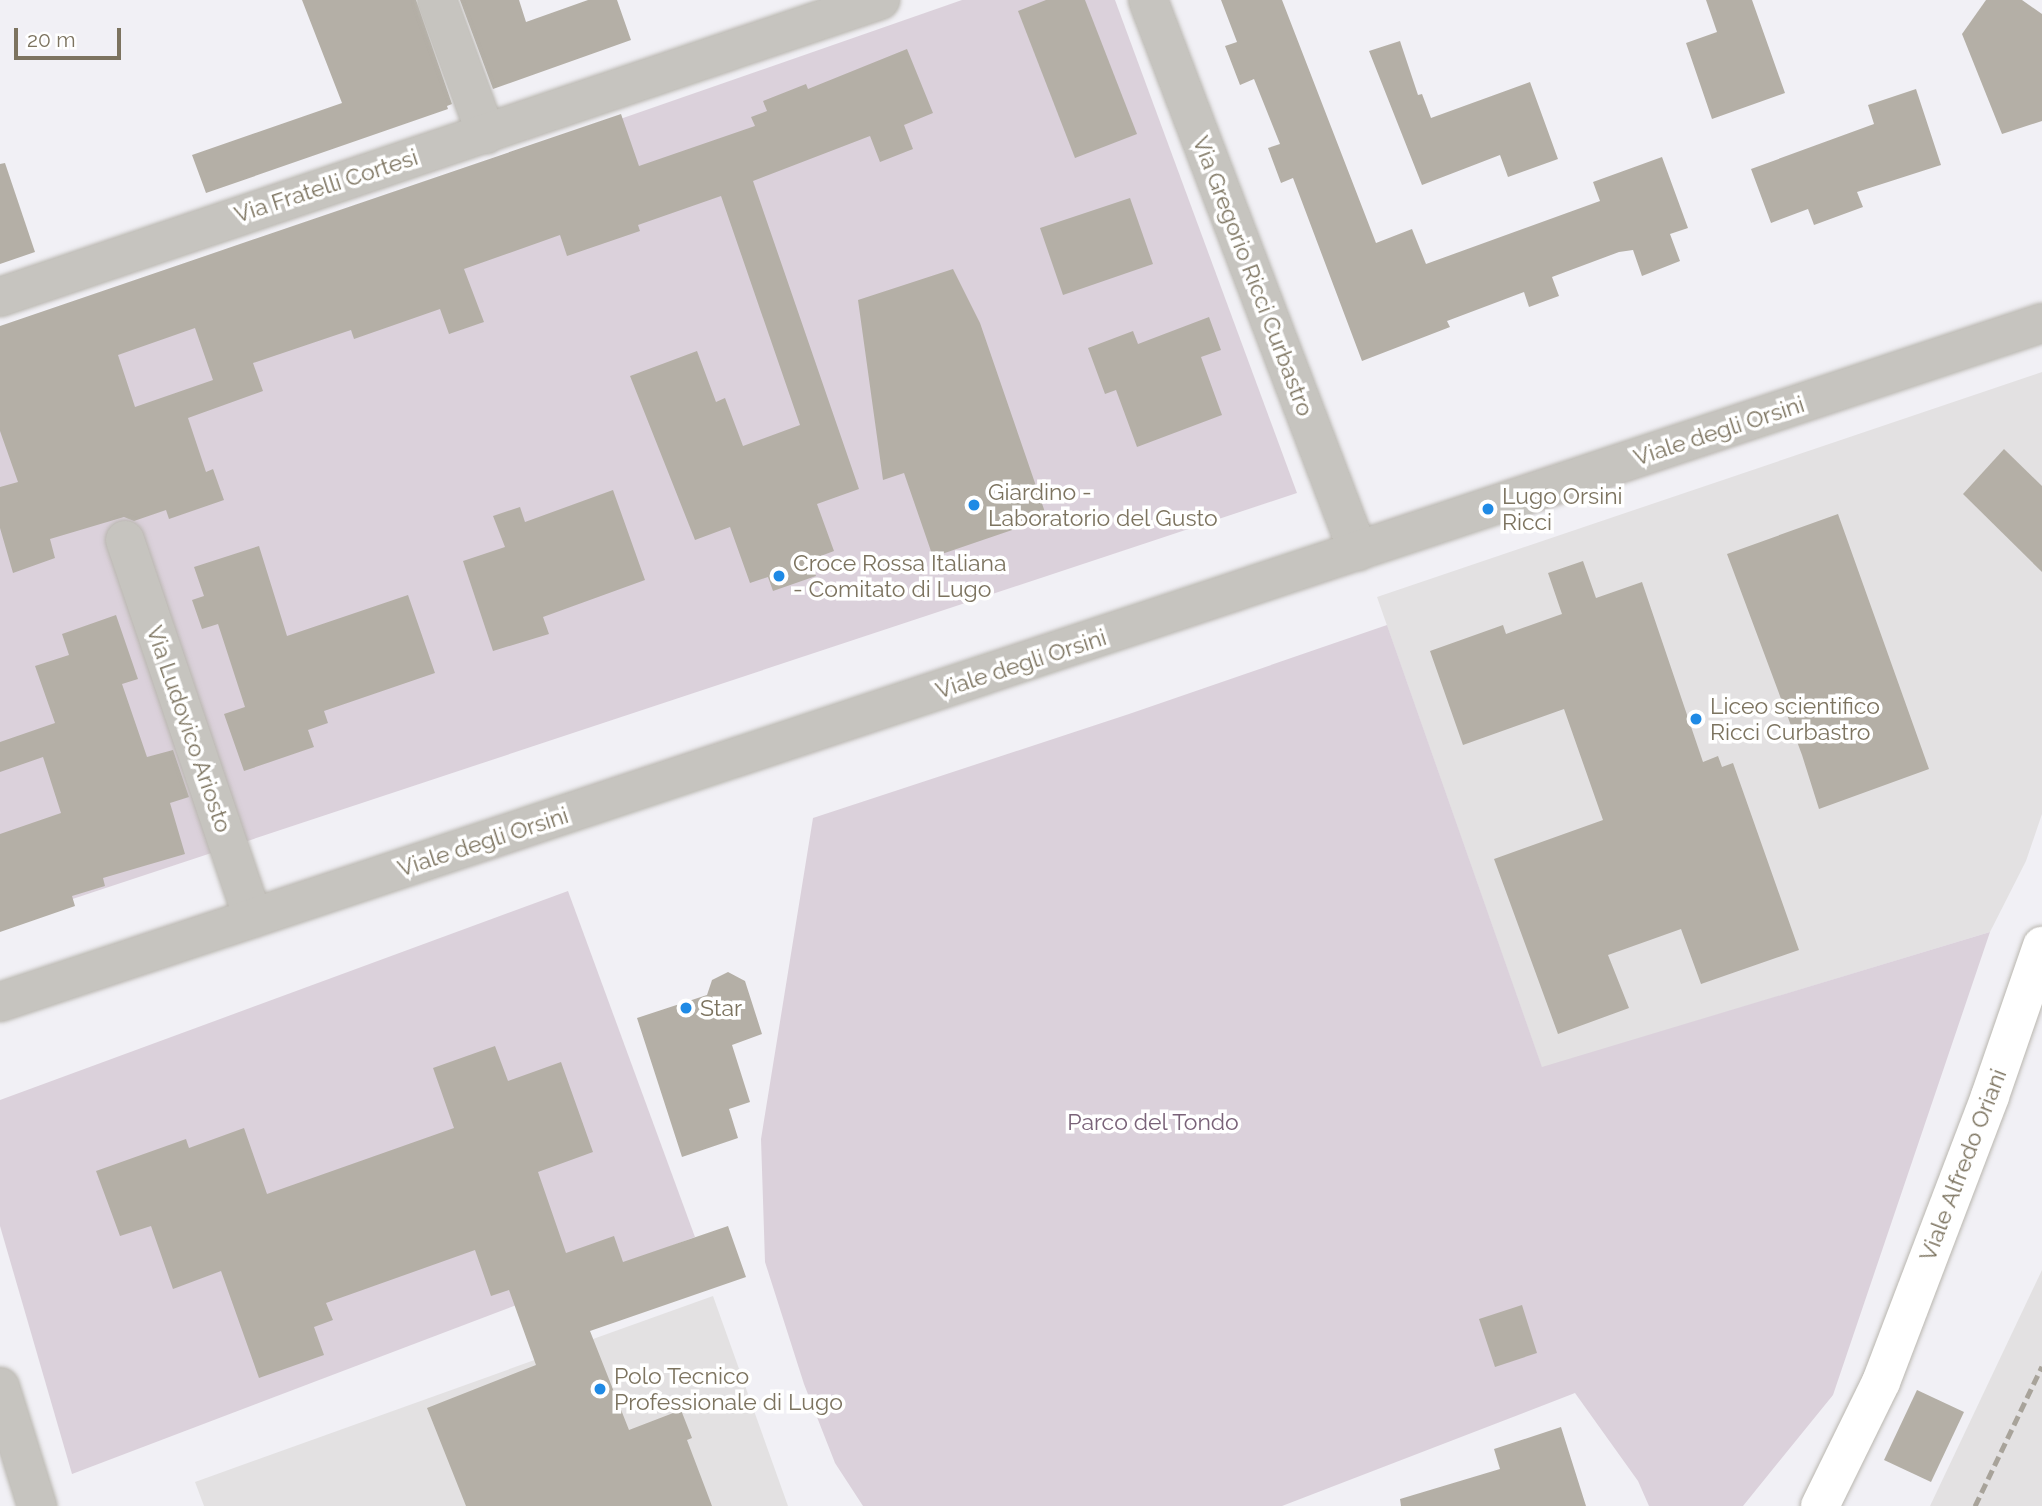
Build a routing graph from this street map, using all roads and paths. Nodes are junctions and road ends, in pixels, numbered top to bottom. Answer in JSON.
{"nodes":[{"id":1,"x":438,"y":0,"type":"edge"},
{"id":2,"x":880,"y":0,"type":"edge"},
{"id":3,"x":1148,"y":0,"type":"edge"},
{"id":4,"x":486,"y":134,"type":"junction"},
{"id":5,"x":0,"y":297,"type":"edge"},
{"id":6,"x":2042,"y":323,"type":"edge"},
{"id":7,"x":125,"y":540,"type":"dead end"},
{"id":8,"x":1358,"y":551,"type":"junction"},
{"id":9,"x":253,"y":918,"type":"junction"},
{"id":10,"x":2042,"y":947,"type":"edge"},
{"id":11,"x":0,"y":1002,"type":"edge"},
{"id":12,"x":1881,"y":1382,"type":"junction"},
{"id":13,"x":0,"y":1387,"type":"edge"},
{"id":14,"x":37,"y":1506,"type":"edge"},
{"id":15,"x":1791,"y":1506,"type":"edge"},
{"id":16,"x":1820,"y":1506,"type":"edge"}],
"edges":[{"from":1,"to":4,"type":"street"},
{"from":2,"to":4,"type":"street","name":"Via Fratelli Cortesi"},
{"from":3,"to":8,"type":"street","name":"Via Gregorio Ricci Curbastro"},
{"from":4,"to":5,"type":"street","name":"Via Fratelli Cortesi"},
{"from":6,"to":8,"type":"street","name":"Viale degli Orsini"},
{"from":7,"to":9,"type":"street","name":"Via Ludovico Ariosto"},
{"from":8,"to":9,"type":"street","name":"Viale degli Orsini"},
{"from":9,"to":11,"type":"street","name":"Viale degli Orsini"},
{"from":10,"to":12,"type":"main road","name":"Viale Alfredo Oriani"},
{"from":12,"to":15,"type":"main road","name":"Viale Alfredo Oriani"},
{"from":12,"to":16,"type":"main road","name":"Viale Alfredo Oriani"},
{"from":13,"to":14,"type":"street"}]}
